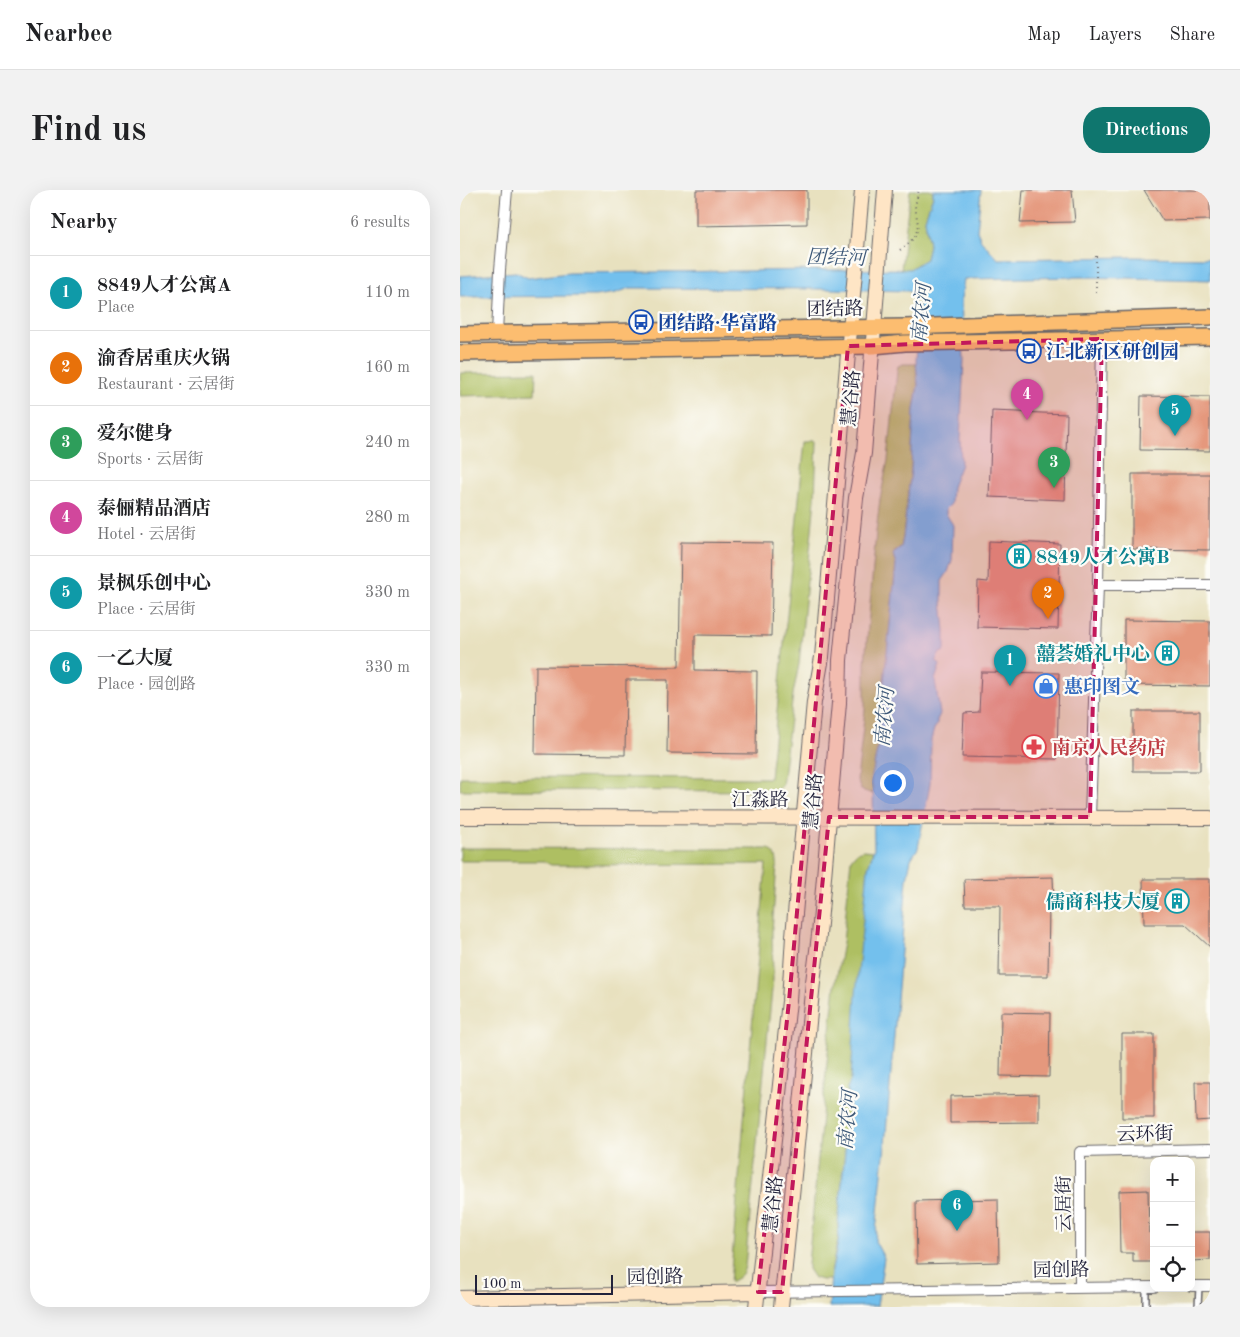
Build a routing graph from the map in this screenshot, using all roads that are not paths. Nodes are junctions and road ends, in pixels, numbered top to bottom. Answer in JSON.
{"nodes":[{"id":1,"x":507,"y":190,"type":"edge"},
{"id":2,"x":862,"y":190,"type":"edge"},
{"id":3,"x":885,"y":190,"type":"edge"},
{"id":4,"x":1210,"y":317,"type":"edge"},
{"id":5,"x":873,"y":327,"type":"junction"},
{"id":6,"x":850,"y":328,"type":"junction"},
{"id":7,"x":497,"y":333,"type":"junction"},
{"id":8,"x":460,"y":334,"type":"edge"},
{"id":9,"x":1210,"y":337,"type":"edge"},
{"id":10,"x":1102,"y":339,"type":"junction"},
{"id":11,"x":848,"y":346,"type":"junction"},
{"id":12,"x":873,"y":346,"type":"junction"},
{"id":13,"x":460,"y":353,"type":"edge"},
{"id":14,"x":1098,"y":585,"type":"junction"},
{"id":15,"x":1210,"y":585,"type":"edge"},
{"id":16,"x":460,"y":817,"type":"edge"},
{"id":17,"x":804,"y":817,"type":"junction"},
{"id":18,"x":829,"y":817,"type":"junction"},
{"id":19,"x":1090,"y":817,"type":"junction"},
{"id":20,"x":1210,"y":818,"type":"edge"},
{"id":21,"x":1210,"y":1149,"type":"edge"},
{"id":22,"x":1080,"y":1152,"type":"joint"},
{"id":23,"x":1200,"y":1286,"type":"edge"},
{"id":24,"x":1080,"y":1287,"type":"junction"},
{"id":25,"x":1150,"y":1287,"type":"edge"},
{"id":26,"x":758,"y":1292,"type":"junction"},
{"id":27,"x":782,"y":1292,"type":"junction"},
{"id":28,"x":460,"y":1298,"type":"edge"},
{"id":29,"x":756,"y":1307,"type":"edge"},
{"id":30,"x":781,"y":1307,"type":"edge"},
{"id":31,"x":1146,"y":1307,"type":"edge"},
{"id":32,"x":1198,"y":1307,"type":"edge"}],
"edges":[{"from":1,"to":7,"type":"street"},
{"from":2,"to":6,"type":"main road","name":"慧谷路"},
{"from":3,"to":5,"type":"main road","name":"慧谷路"},
{"from":4,"to":5,"type":"main road","name":"团结路"},
{"from":5,"to":6,"type":"main road","name":"团结路"},
{"from":5,"to":12,"type":"main road","name":"慧谷路"},
{"from":6,"to":7,"type":"main road","name":"团结路"},
{"from":6,"to":11,"type":"main road","name":"慧谷路"},
{"from":7,"to":8,"type":"main road","name":"团结路"},
{"from":9,"to":10,"type":"main road","name":"团结路"},
{"from":10,"to":12,"type":"main road","name":"团结路"},
{"from":10,"to":14,"type":"street"},
{"from":11,"to":12,"type":"main road","name":"团结路"},
{"from":11,"to":13,"type":"main road","name":"团结路"},
{"from":11,"to":17,"type":"main road","name":"慧谷路"},
{"from":12,"to":18,"type":"main road","name":"慧谷路"},
{"from":14,"to":15,"type":"street"},
{"from":14,"to":19,"type":"street"},
{"from":16,"to":17,"type":"main road","name":"江淼路"},
{"from":17,"to":18,"type":"main road","name":"江淼路"},
{"from":17,"to":26,"type":"main road","name":"慧谷路"},
{"from":18,"to":19,"type":"main road","name":"江淼路"},
{"from":18,"to":27,"type":"main road","name":"慧谷路"},
{"from":19,"to":20,"type":"main road","name":"江淼路"},
{"from":21,"to":22,"type":"street","name":"云环街"},
{"from":22,"to":24,"type":"street","name":"云居街"},
{"from":23,"to":32,"type":"lane"},
{"from":24,"to":25,"type":"street","name":"园创路"},
{"from":24,"to":27,"type":"street","name":"园创路"},
{"from":25,"to":31,"type":"lane"},
{"from":26,"to":27,"type":"street","name":"园创路"},
{"from":26,"to":28,"type":"main road","name":"园创路"},
{"from":26,"to":29,"type":"main road","name":"慧谷路"},
{"from":27,"to":30,"type":"main road","name":"慧谷路"}]}
